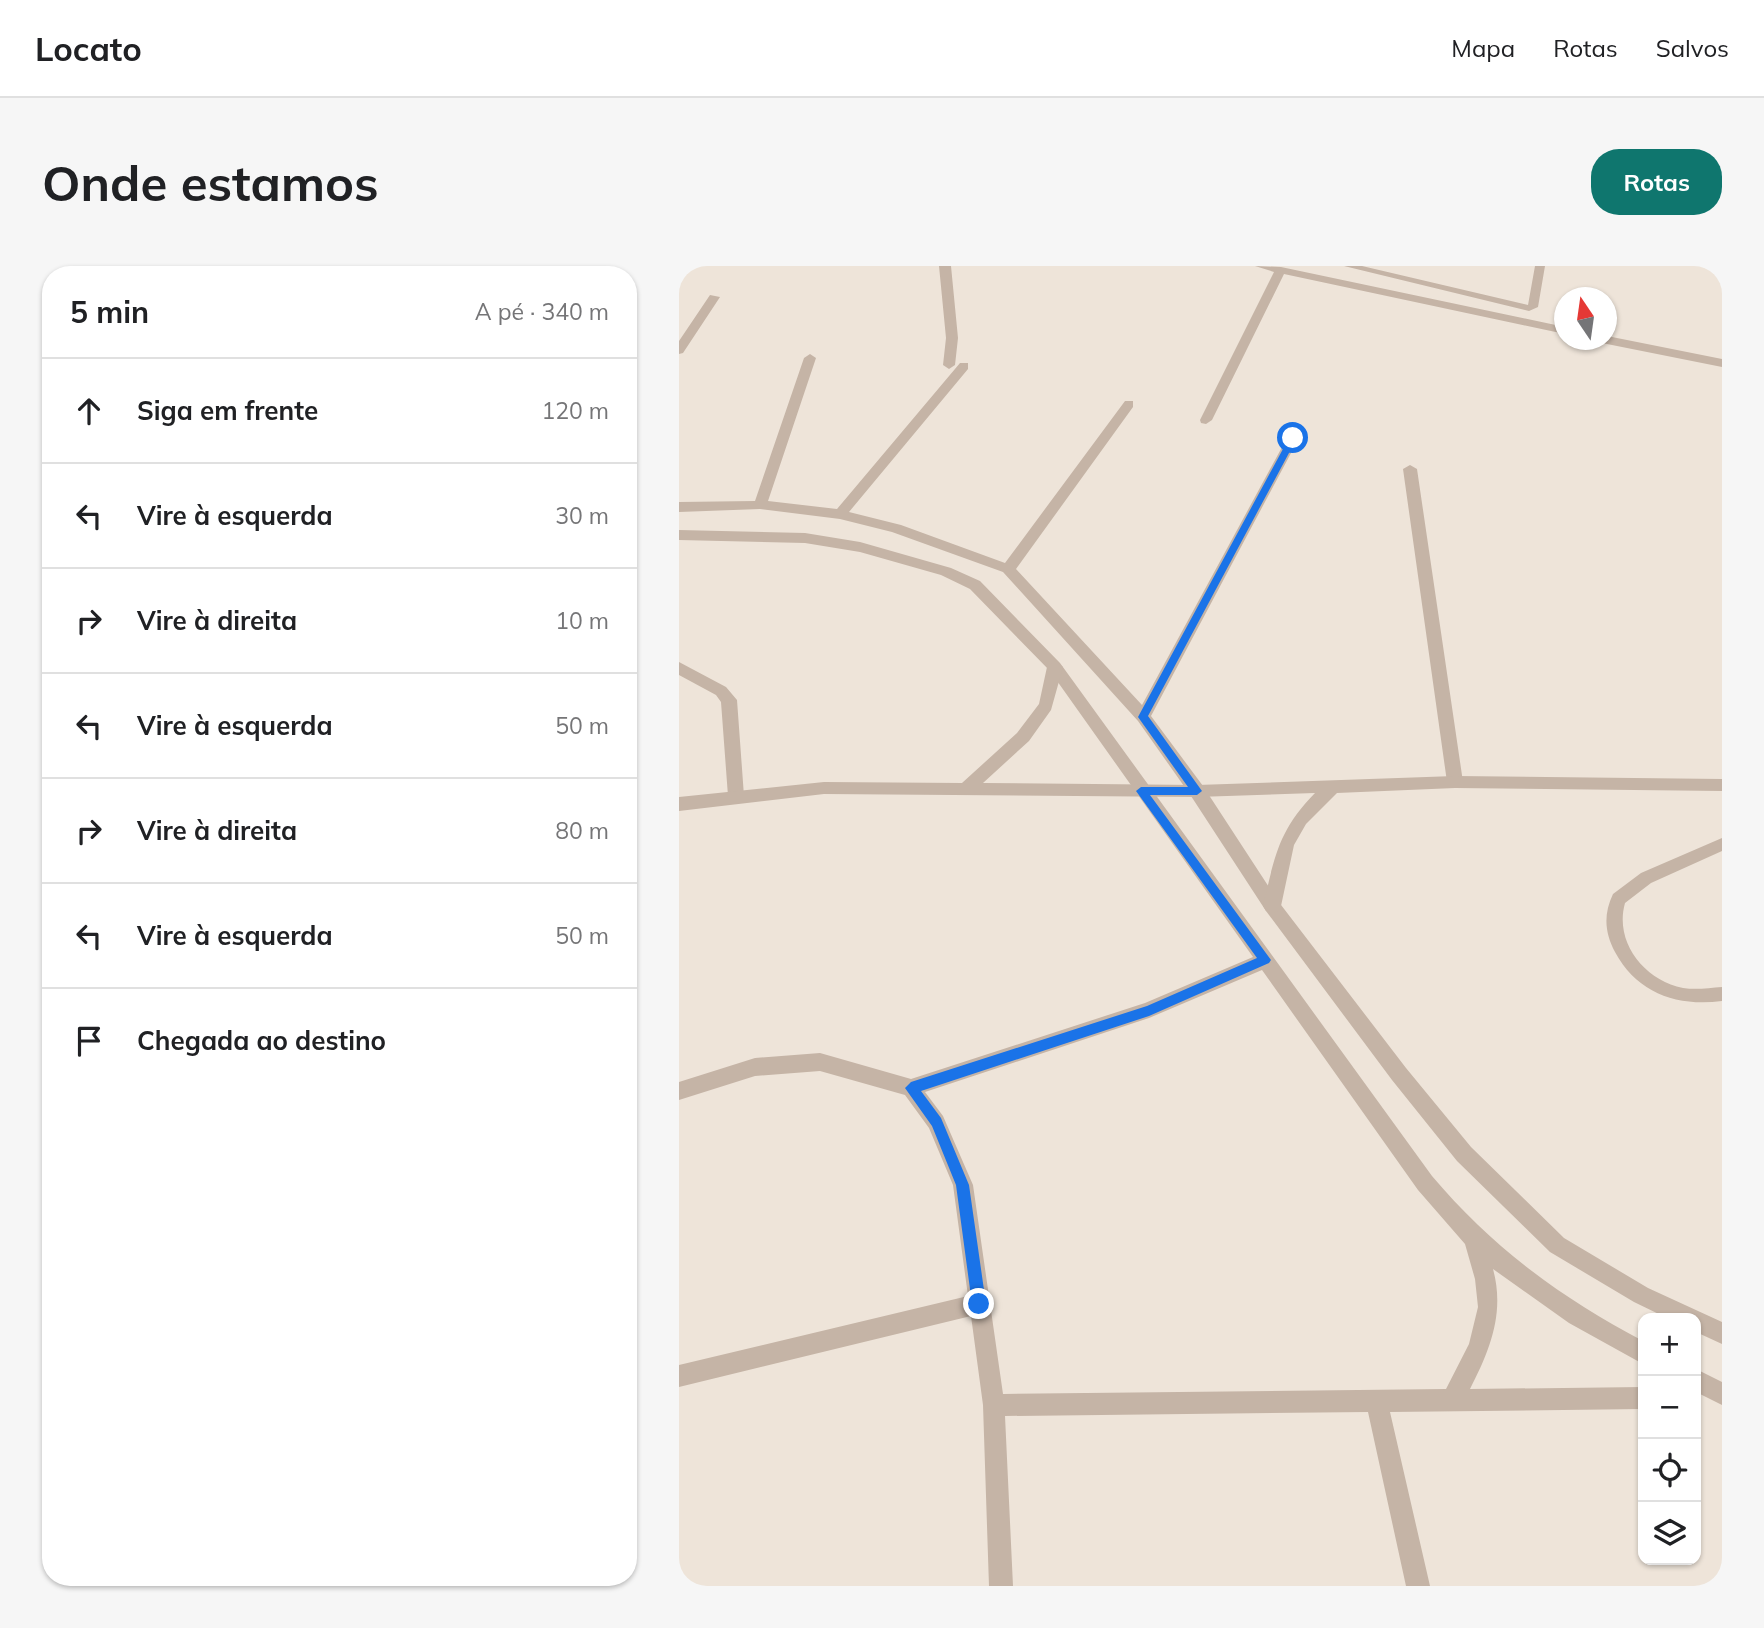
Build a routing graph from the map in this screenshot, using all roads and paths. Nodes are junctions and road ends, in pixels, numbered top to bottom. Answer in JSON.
{"nodes":[{"id":1,"x":945,"y":266,"type":"edge"},
{"id":2,"x":1261,"y":266,"type":"edge"},
{"id":3,"x":1349,"y":266,"type":"edge"},
{"id":4,"x":1540,"y":266,"type":"edge"},
{"id":5,"x":1281,"y":270,"type":"junction"},
{"id":6,"x":714,"y":297,"type":"dead end"},
{"id":7,"x":1554,"y":329,"type":"edge"},
{"id":8,"x":1617,"y":342,"type":"edge"},
{"id":9,"x":679,"y":350,"type":"edge"},
{"id":10,"x":810,"y":358,"type":"dead end"},
{"id":11,"x":1722,"y":363,"type":"edge"},
{"id":12,"x":949,"y":365,"type":"dead end"},
{"id":13,"x":964,"y":366,"type":"dead end"},
{"id":14,"x":1129,"y":404,"type":"dead end"},
{"id":15,"x":1206,"y":420,"type":"dead end"},
{"id":16,"x":1293,"y":438,"type":"dead end"},
{"id":17,"x":1410,"y":470,"type":"dead end"},
{"id":18,"x":760,"y":505,"type":"junction"},
{"id":19,"x":679,"y":507,"type":"edge"},
{"id":20,"x":839,"y":514,"type":"junction"},
{"id":21,"x":679,"y":535,"type":"edge"},
{"id":22,"x":1008,"y":569,"type":"junction"},
{"id":23,"x":1055,"y":667,"type":"junction"},
{"id":24,"x":679,"y":668,"type":"edge"},
{"id":25,"x":1143,"y":717,"type":"junction"},
{"id":26,"x":1455,"y":782,"type":"junction"},
{"id":27,"x":1722,"y":785,"type":"edge"},
{"id":28,"x":1333,"y":786,"type":"junction"},
{"id":29,"x":965,"y":790,"type":"junction"},
{"id":30,"x":1141,"y":791,"type":"junction"},
{"id":31,"x":1197,"y":791,"type":"junction"},
{"id":32,"x":736,"y":796,"type":"junction"},
{"id":33,"x":679,"y":804,"type":"edge"},
{"id":34,"x":1722,"y":844,"type":"edge"},
{"id":35,"x":1272,"y":906,"type":"junction"},
{"id":36,"x":1265,"y":960,"type":"junction"},
{"id":37,"x":1722,"y":994,"type":"edge"},
{"id":38,"x":911,"y":1088,"type":"junction"},
{"id":39,"x":679,"y":1090,"type":"edge"},
{"id":40,"x":1474,"y":1238,"type":"junction"},
{"id":41,"x":979,"y":1304,"type":"junction"},
{"id":42,"x":1679,"y":1313,"type":"edge"},
{"id":43,"x":1701,"y":1323,"type":"edge"},
{"id":44,"x":1722,"y":1333,"type":"edge"},
{"id":45,"x":1638,"y":1350,"type":"edge"},
{"id":46,"x":679,"y":1376,"type":"edge"},
{"id":47,"x":1701,"y":1383,"type":"edge"},
{"id":48,"x":1722,"y":1395,"type":"edge"},
{"id":49,"x":1701,"y":1397,"type":"edge"},
{"id":50,"x":1638,"y":1398,"type":"edge"},
{"id":51,"x":1377,"y":1401,"type":"junction"},
{"id":52,"x":1451,"y":1402,"type":"junction"},
{"id":53,"x":994,"y":1405,"type":"junction"},
{"id":54,"x":1001,"y":1586,"type":"edge"},
{"id":55,"x":1418,"y":1586,"type":"edge"}],
"edges":[{"from":1,"to":12,"type":"street"},
{"from":2,"to":5,"type":"street"},
{"from":3,"to":4,"type":"lane"},
{"from":5,"to":7,"type":"street"},
{"from":5,"to":15,"type":"street"},
{"from":6,"to":9,"type":"street"},
{"from":8,"to":11,"type":"street"},
{"from":10,"to":18,"type":"street"},
{"from":13,"to":20,"type":"street"},
{"from":14,"to":22,"type":"street"},
{"from":16,"to":25,"type":"street"},
{"from":17,"to":26,"type":"street"},
{"from":18,"to":19,"type":"street"},
{"from":18,"to":20,"type":"street"},
{"from":20,"to":22,"type":"street"},
{"from":21,"to":23,"type":"street"},
{"from":22,"to":25,"type":"street"},
{"from":23,"to":29,"type":"street"},
{"from":23,"to":30,"type":"street"},
{"from":24,"to":32,"type":"street"},
{"from":25,"to":31,"type":"street"},
{"from":26,"to":27,"type":"street"},
{"from":26,"to":28,"type":"street"},
{"from":28,"to":31,"type":"street"},
{"from":28,"to":35,"type":"street"},
{"from":29,"to":30,"type":"street"},
{"from":29,"to":32,"type":"street"},
{"from":30,"to":31,"type":"street"},
{"from":30,"to":36,"type":"street"},
{"from":31,"to":35,"type":"street"},
{"from":32,"to":33,"type":"street"},
{"from":34,"to":37,"type":"lane"},
{"from":35,"to":42,"type":"street"},
{"from":36,"to":38,"type":"street"},
{"from":36,"to":40,"type":"street"},
{"from":38,"to":39,"type":"street"},
{"from":38,"to":41,"type":"street"},
{"from":40,"to":45,"type":"street"},
{"from":40,"to":52,"type":"street"},
{"from":41,"to":46,"type":"street"},
{"from":41,"to":53,"type":"street"},
{"from":43,"to":44,"type":"street"},
{"from":47,"to":48,"type":"street"},
{"from":48,"to":49,"type":"street"},
{"from":50,"to":52,"type":"street"},
{"from":51,"to":52,"type":"street"},
{"from":51,"to":53,"type":"street"},
{"from":51,"to":55,"type":"street"},
{"from":53,"to":54,"type":"street"}]}
